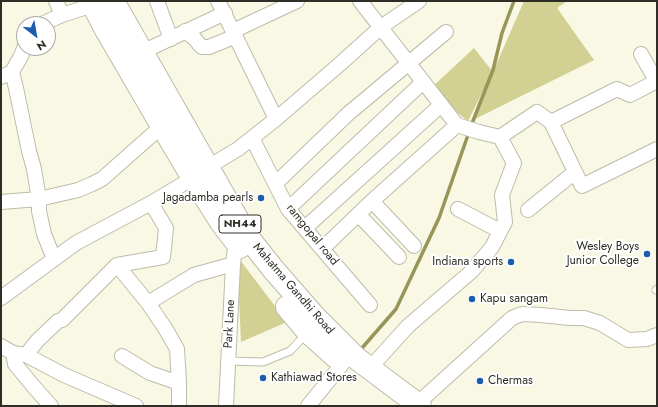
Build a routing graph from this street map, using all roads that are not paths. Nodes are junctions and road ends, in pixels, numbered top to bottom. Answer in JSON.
{"nodes":[{"id":1,"x":56,"y":1,"type":"edge"},
{"id":2,"x":157,"y":1,"type":"edge"},
{"id":3,"x":297,"y":1,"type":"edge"},
{"id":4,"x":360,"y":1,"type":"edge"},
{"id":5,"x":419,"y":1,"type":"edge"},
{"id":6,"x":99,"y":2,"type":"edge"},
{"id":7,"x":222,"y":7,"type":"edge"},
{"id":8,"x":62,"y":15,"type":"junction"},
{"id":9,"x":56,"y":18,"type":"edge"},
{"id":10,"x":380,"y":28,"type":"junction"},
{"id":11,"x":185,"y":32,"type":"junction"},
{"id":12,"x":446,"y":32,"type":"dead end"},
{"id":13,"x":235,"y":33,"type":"junction"},
{"id":14,"x":172,"y":39,"type":"junction"},
{"id":15,"x":142,"y":52,"type":"junction"},
{"id":16,"x":640,"y":54,"type":"dead end"},
{"id":17,"x":21,"y":56,"type":"edge"},
{"id":18,"x":408,"y":64,"type":"junction"},
{"id":19,"x":6,"y":74,"type":"edge"},
{"id":20,"x":423,"y":82,"type":"junction"},
{"id":21,"x":657,"y":82,"type":"edge"},
{"id":22,"x":442,"y":105,"type":"junction"},
{"id":23,"x":276,"y":119,"type":"junction"},
{"id":24,"x":551,"y":122,"type":"junction"},
{"id":25,"x":459,"y":125,"type":"junction"},
{"id":26,"x":162,"y":126,"type":"junction"},
{"id":27,"x":500,"y":137,"type":"junction"},
{"id":28,"x":252,"y":138,"type":"junction"},
{"id":29,"x":657,"y":149,"type":"edge"},
{"id":30,"x":200,"y":172,"type":"junction"},
{"id":31,"x":575,"y":172,"type":"junction"},
{"id":32,"x":275,"y":184,"type":"junction"},
{"id":33,"x":39,"y":199,"type":"junction"},
{"id":34,"x":372,"y":201,"type":"junction"},
{"id":35,"x":1,"y":202,"type":"edge"},
{"id":36,"x":150,"y":203,"type":"junction"},
{"id":37,"x":288,"y":209,"type":"junction"},
{"id":38,"x":458,"y":209,"type":"dead end"},
{"id":39,"x":528,"y":210,"type":"dead end"},
{"id":40,"x":358,"y":214,"type":"junction"},
{"id":41,"x":305,"y":228,"type":"junction"},
{"id":42,"x":500,"y":231,"type":"junction"},
{"id":43,"x":236,"y":241,"type":"junction"},
{"id":44,"x":414,"y":246,"type":"dead end"},
{"id":45,"x":322,"y":249,"type":"junction"},
{"id":46,"x":399,"y":257,"type":"dead end"},
{"id":47,"x":54,"y":259,"type":"junction"},
{"id":48,"x":233,"y":264,"type":"junction"},
{"id":49,"x":117,"y":265,"type":"junction"},
{"id":50,"x":1,"y":298,"type":"edge"},
{"id":51,"x":148,"y":303,"type":"junction"},
{"id":52,"x":370,"y":305,"type":"dead end"},
{"id":53,"x":308,"y":332,"type":"junction"},
{"id":54,"x":657,"y":335,"type":"edge"},
{"id":55,"x":13,"y":351,"type":"edge"},
{"id":56,"x":122,"y":356,"type":"dead end"},
{"id":57,"x":228,"y":360,"type":"junction"},
{"id":58,"x":343,"y":363,"type":"junction"},
{"id":59,"x":370,"y":368,"type":"junction"},
{"id":60,"x":179,"y":383,"type":"junction"},
{"id":61,"x":419,"y":405,"type":"edge"},
{"id":62,"x":51,"y":406,"type":"edge"},
{"id":63,"x":136,"y":406,"type":"edge"},
{"id":64,"x":179,"y":406,"type":"edge"},
{"id":65,"x":184,"y":406,"type":"edge"},
{"id":66,"x":226,"y":406,"type":"edge"},
{"id":67,"x":308,"y":406,"type":"edge"},
{"id":68,"x":395,"y":406,"type":"edge"}],
"edges":[{"from":1,"to":8,"type":"street"},
{"from":2,"to":14,"type":"street"},
{"from":3,"to":13,"type":"street"},
{"from":4,"to":10,"type":"street"},
{"from":5,"to":10,"type":"street"},
{"from":6,"to":8,"type":"street"},
{"from":6,"to":15,"type":"highway","name":"Mahatma Gandhi Road","number":"NH44"},
{"from":6,"to":26,"type":"highway","name":"Mahatma Gandhi Road","number":"NH44"},
{"from":7,"to":11,"type":"street"},
{"from":7,"to":13,"type":"street"},
{"from":8,"to":9,"type":"street"},
{"from":10,"to":18,"type":"street"},
{"from":10,"to":23,"type":"street"},
{"from":11,"to":13,"type":"street"},
{"from":11,"to":14,"type":"street"},
{"from":12,"to":18,"type":"street"},
{"from":13,"to":23,"type":"street"},
{"from":14,"to":15,"type":"street"},
{"from":15,"to":30,"type":"highway","name":"Mahatma Gandhi Road","number":"NH44"},
{"from":16,"to":21,"type":"street"},
{"from":17,"to":19,"type":"street"},
{"from":18,"to":20,"type":"street"},
{"from":18,"to":32,"type":"street"},
{"from":19,"to":33,"type":"street"},
{"from":20,"to":22,"type":"street"},
{"from":20,"to":37,"type":"street"},
{"from":21,"to":24,"type":"street"},
{"from":22,"to":25,"type":"street"},
{"from":22,"to":41,"type":"street"},
{"from":23,"to":28,"type":"street"},
{"from":24,"to":27,"type":"street"},
{"from":24,"to":31,"type":"street"},
{"from":25,"to":27,"type":"street"},
{"from":25,"to":34,"type":"street"},
{"from":26,"to":30,"type":"highway","name":"Mahatma Gandhi Road","number":"NH44"},
{"from":26,"to":33,"type":"street"},
{"from":27,"to":42,"type":"street"},
{"from":28,"to":30,"type":"street"},
{"from":28,"to":32,"type":"street","name":"ramgopal road"},
{"from":29,"to":31,"type":"street"},
{"from":30,"to":36,"type":"street"},
{"from":30,"to":43,"type":"highway","name":"Mahatma Gandhi Road","number":"NH44"},
{"from":30,"to":59,"type":"highway","name":"Mahatma Gandhi Road","number":"NH44"},
{"from":31,"to":39,"type":"street"},
{"from":32,"to":37,"type":"street","name":"ramgopal road"},
{"from":33,"to":35,"type":"street"},
{"from":33,"to":47,"type":"street"},
{"from":34,"to":40,"type":"street"},
{"from":34,"to":44,"type":"street"},
{"from":36,"to":47,"type":"street"},
{"from":36,"to":49,"type":"street"},
{"from":37,"to":41,"type":"street","name":"ramgopal road"},
{"from":38,"to":42,"type":"street"},
{"from":40,"to":45,"type":"street"},
{"from":40,"to":46,"type":"street"},
{"from":41,"to":45,"type":"street","name":"ramgopal road"},
{"from":42,"to":59,"type":"street"},
{"from":43,"to":48,"type":"street","name":"Park Lane"},
{"from":43,"to":53,"type":"highway","name":"Mahatma Gandhi Road","number":"NH44"},
{"from":45,"to":52,"type":"street","name":"ramgopal road"},
{"from":47,"to":50,"type":"street"},
{"from":48,"to":51,"type":"street"},
{"from":48,"to":57,"type":"street","name":"Park Lane"},
{"from":49,"to":51,"type":"street"},
{"from":49,"to":55,"type":"street"},
{"from":51,"to":60,"type":"street"},
{"from":53,"to":57,"type":"lane"},
{"from":53,"to":58,"type":"highway","name":"Mahatma Gandhi Road","number":"NH44"},
{"from":54,"to":61,"type":"street"},
{"from":55,"to":62,"type":"street"},
{"from":55,"to":63,"type":"street"},
{"from":56,"to":60,"type":"street"},
{"from":57,"to":66,"type":"street","name":"Park Lane"},
{"from":58,"to":67,"type":"street"},
{"from":58,"to":68,"type":"highway","name":"Mahatma Gandhi Road","number":"NH44"},
{"from":59,"to":61,"type":"highway","name":"Mahatma Gandhi Road","number":"NH44"},
{"from":60,"to":64,"type":"street"},
{"from":64,"to":65,"type":"street"}]}
